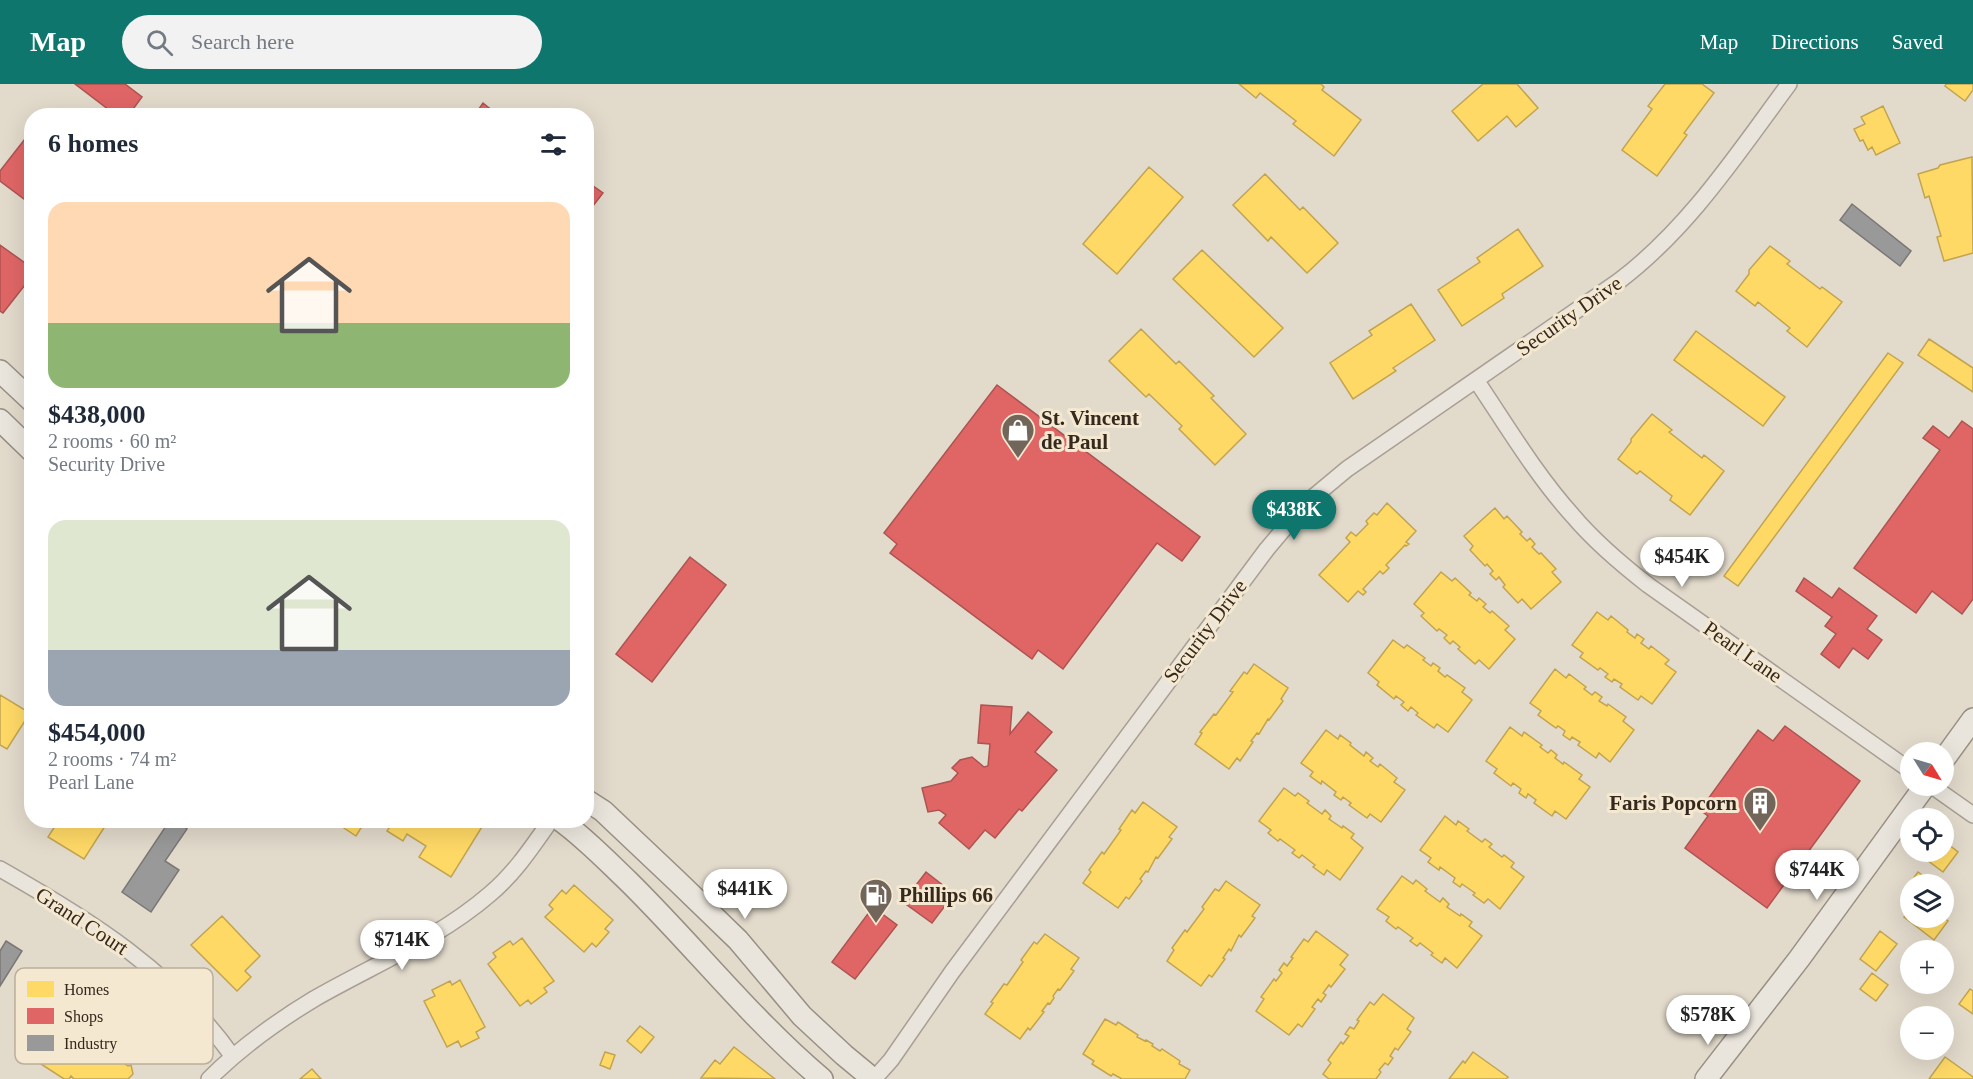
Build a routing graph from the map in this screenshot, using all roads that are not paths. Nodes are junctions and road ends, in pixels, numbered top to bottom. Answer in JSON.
{"nodes":[{"id":1,"x":1789,"y":84,"type":"edge"},
{"id":2,"x":0,"y":371,"type":"edge"},
{"id":3,"x":1476,"y":380,"type":"junction"},
{"id":4,"x":24,"y":394,"type":"edge"},
{"id":5,"x":0,"y":420,"type":"edge"},
{"id":6,"x":24,"y":443,"type":"edge"},
{"id":7,"x":1973,"y":719,"type":"edge"},
{"id":8,"x":1954,"y":745,"type":"edge"},
{"id":9,"x":1900,"y":763,"type":"edge"},
{"id":10,"x":1918,"y":796,"type":"edge"},
{"id":11,"x":1946,"y":796,"type":"edge"},
{"id":12,"x":594,"y":805,"type":"edge"},
{"id":13,"x":1973,"y":815,"type":"edge"},
{"id":14,"x":545,"y":828,"type":"edge"},
{"id":15,"x":571,"y":828,"type":"edge"},
{"id":16,"x":0,"y":869,"type":"edge"},
{"id":17,"x":148,"y":968,"type":"edge"},
{"id":18,"x":213,"y":1031,"type":"edge"},
{"id":19,"x":1740,"y":1037,"type":"junction"},
{"id":20,"x":233,"y":1057,"type":"junction"},
{"id":21,"x":209,"y":1079,"type":"edge"},
{"id":22,"x":822,"y":1079,"type":"edge"},
{"id":23,"x":874,"y":1079,"type":"edge"},
{"id":24,"x":1706,"y":1079,"type":"edge"},
{"id":25,"x":1714,"y":1079,"type":"edge"}],
"edges":[{"from":1,"to":3,"type":"street","name":"Security Drive"},
{"from":2,"to":4,"type":"main road"},
{"from":3,"to":9,"type":"street","name":"Pearl Lane"},
{"from":3,"to":23,"type":"street","name":"Security Drive"},
{"from":5,"to":6,"type":"main road"},
{"from":7,"to":8,"type":"main road"},
{"from":10,"to":19,"type":"main road"},
{"from":11,"to":13,"type":"street"},
{"from":12,"to":23,"type":"main road"},
{"from":14,"to":20,"type":"street"},
{"from":15,"to":22,"type":"main road"},
{"from":16,"to":17,"type":"street","name":"Grand Court"},
{"from":18,"to":20,"type":"street","name":"Grand Court"},
{"from":19,"to":24,"type":"main road"},
{"from":19,"to":25,"type":"main road"},
{"from":20,"to":21,"type":"street"}]}
